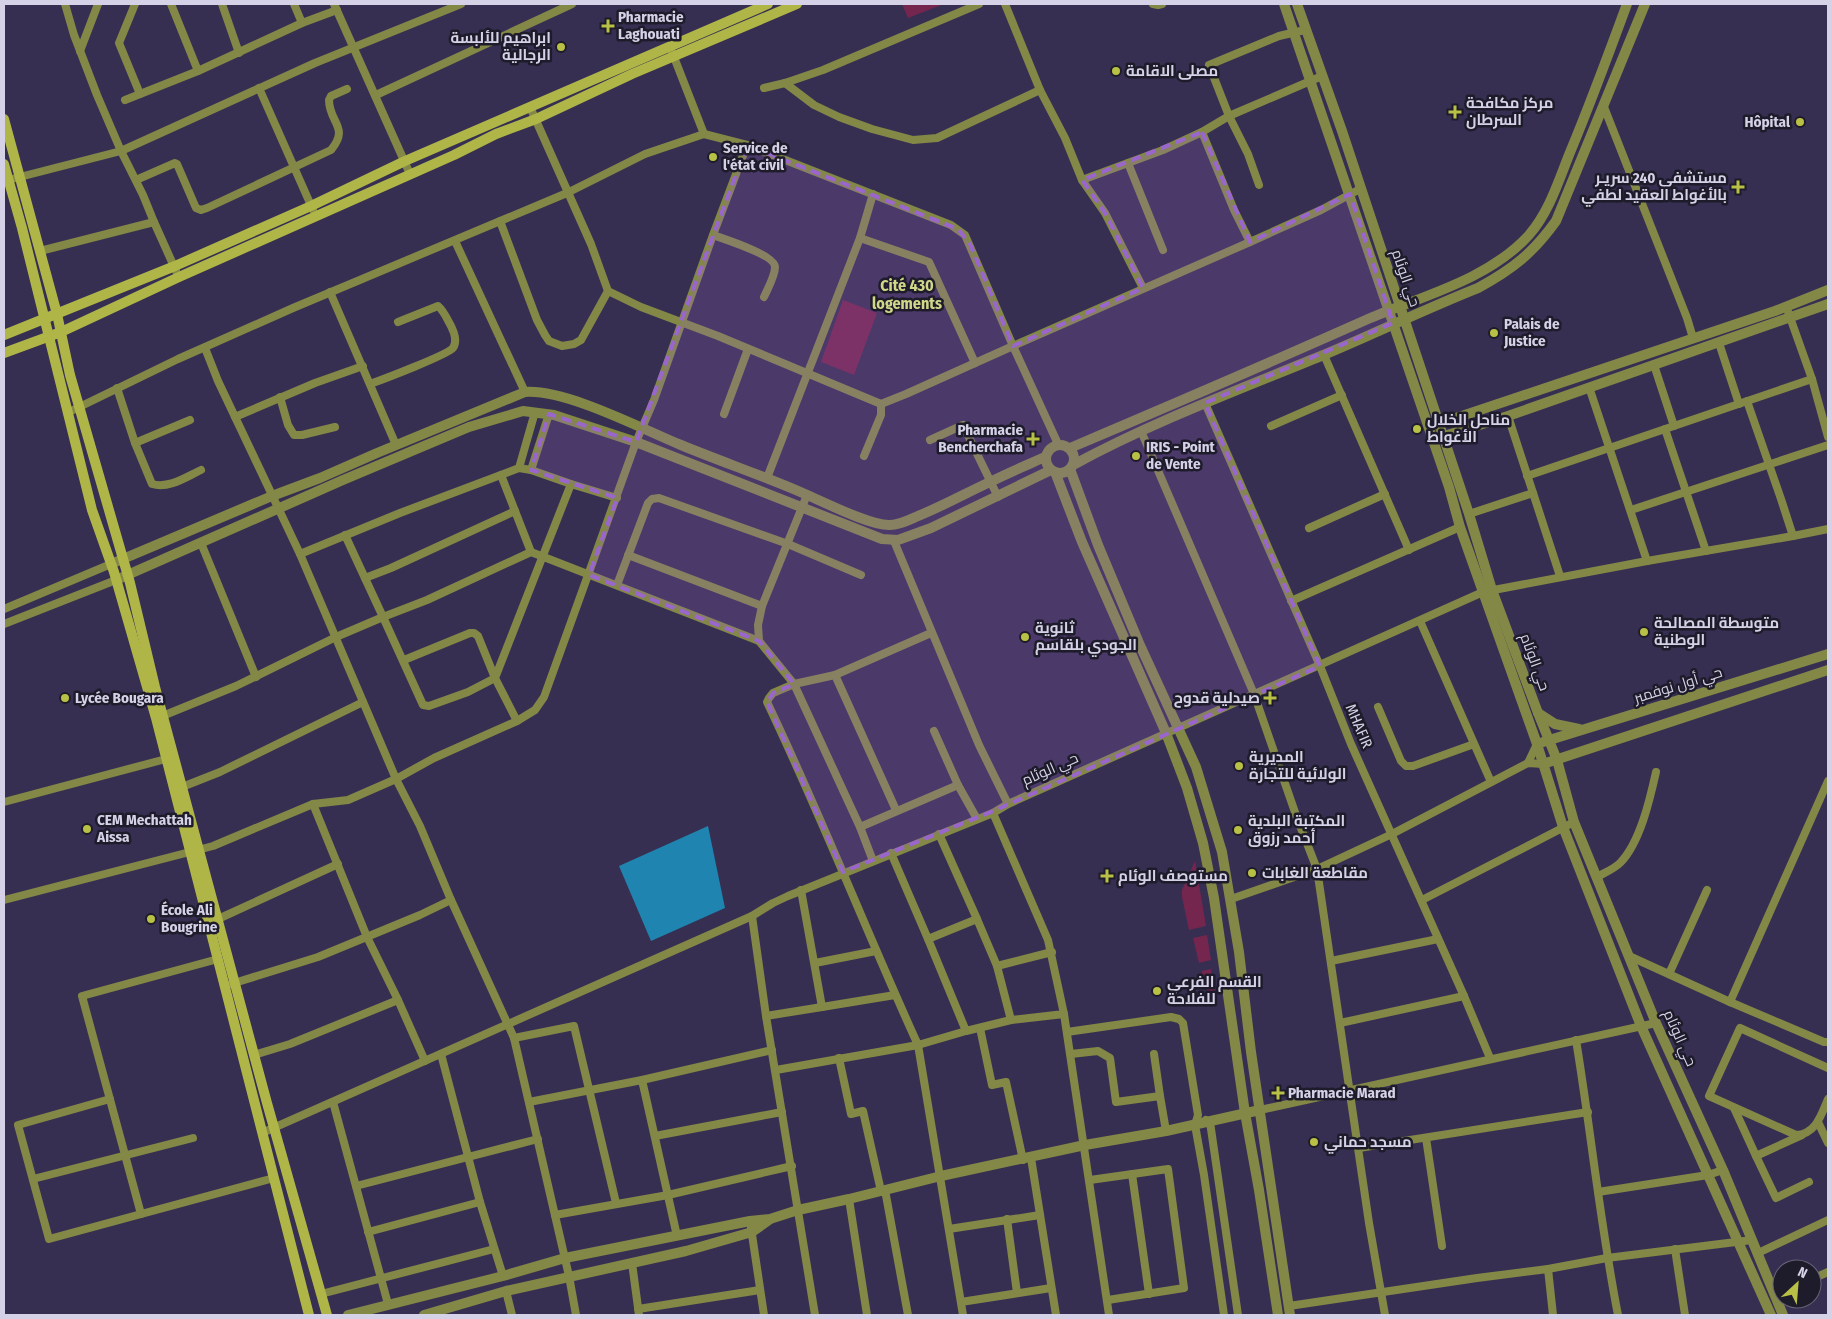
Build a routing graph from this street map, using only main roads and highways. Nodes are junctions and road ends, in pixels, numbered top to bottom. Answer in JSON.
{"nodes":[{"id":1,"x":768,"y":4,"type":"edge"},
{"id":2,"x":797,"y":4,"type":"edge"},
{"id":3,"x":672,"y":52,"type":"junction"},
{"id":4,"x":4,"y":119,"type":"edge"},
{"id":5,"x":4,"y":164,"type":"edge"},
{"id":6,"x":57,"y":314,"type":"junction"},
{"id":7,"x":44,"y":319,"type":"junction"},
{"id":8,"x":61,"y":332,"type":"junction"},
{"id":9,"x":4,"y":335,"type":"edge"},
{"id":10,"x":49,"y":337,"type":"junction"},
{"id":11,"x":4,"y":353,"type":"edge"},
{"id":12,"x":159,"y":717,"type":"junction"},
{"id":13,"x":194,"y":850,"type":"junction"},
{"id":14,"x":229,"y":984,"type":"junction"},
{"id":15,"x":310,"y":1315,"type":"edge"},
{"id":16,"x":327,"y":1315,"type":"edge"}],
"edges":[{"from":1,"to":3,"type":"main road"},
{"from":2,"to":3,"type":"main road"},
{"from":3,"to":6,"type":"main road"},
{"from":3,"to":8,"type":"main road"},
{"from":4,"to":6,"type":"main road"},
{"from":5,"to":7,"type":"main road"},
{"from":6,"to":7,"type":"main road"},
{"from":6,"to":8,"type":"main road"},
{"from":7,"to":9,"type":"main road"},
{"from":7,"to":10,"type":"main road"},
{"from":8,"to":10,"type":"main road"},
{"from":8,"to":12,"type":"main road"},
{"from":10,"to":11,"type":"main road"},
{"from":10,"to":12,"type":"main road"},
{"from":12,"to":13,"type":"main road"},
{"from":12,"to":13,"type":"main road"},
{"from":13,"to":14,"type":"main road"},
{"from":13,"to":14,"type":"main road"},
{"from":14,"to":15,"type":"main road"},
{"from":14,"to":16,"type":"main road"}]}
